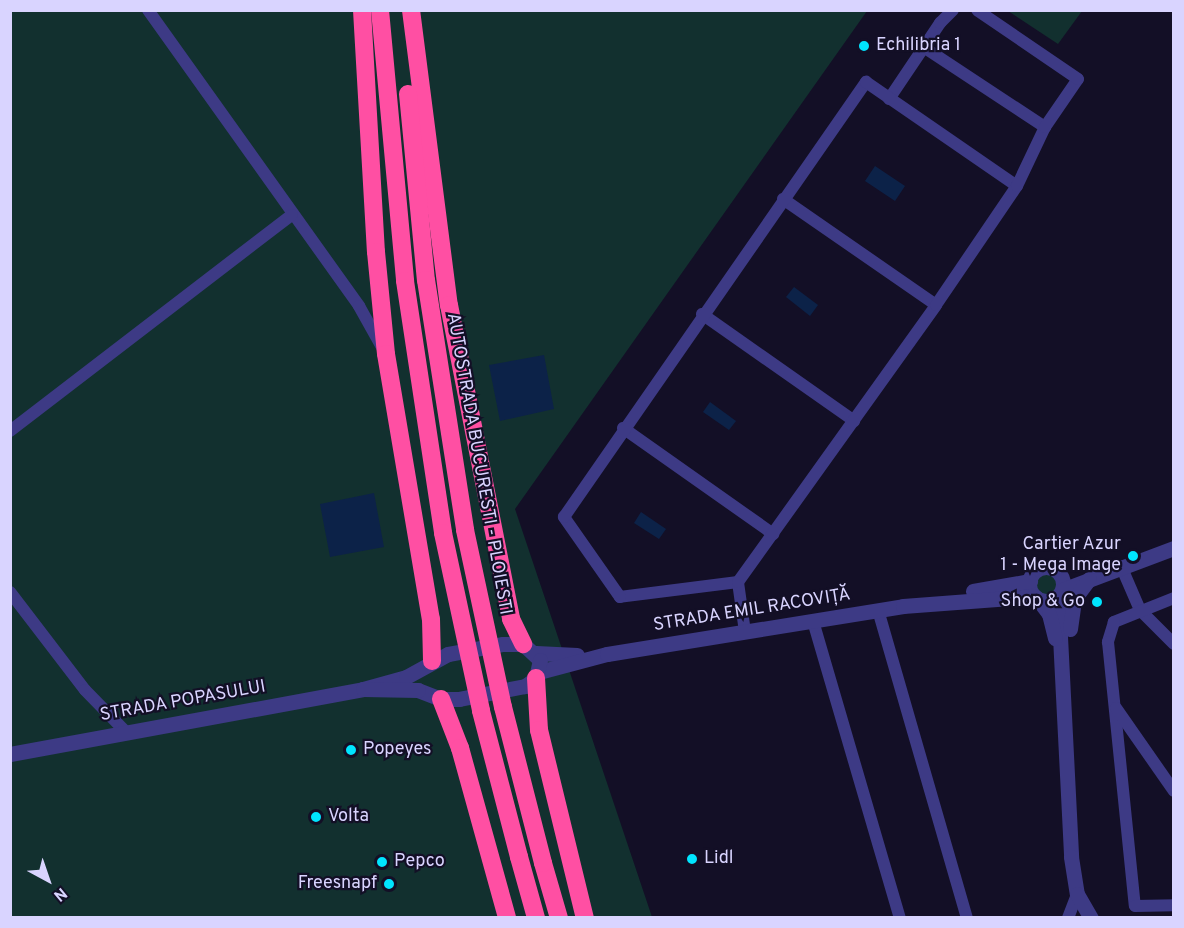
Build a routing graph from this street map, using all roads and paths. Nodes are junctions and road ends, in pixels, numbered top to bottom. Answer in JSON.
{"nodes":[{"id":1,"x":148,"y":10,"type":"edge"},
{"id":2,"x":362,"y":10,"type":"edge"},
{"id":3,"x":380,"y":10,"type":"edge"},
{"id":4,"x":401,"y":10,"type":"edge"},
{"id":5,"x":411,"y":10,"type":"edge"},
{"id":6,"x":953,"y":10,"type":"edge"},
{"id":7,"x":977,"y":10,"type":"edge"},
{"id":8,"x":925,"y":48,"type":"junction"},
{"id":9,"x":889,"y":99,"type":"junction"},
{"id":10,"x":1045,"y":127,"type":"junction"},
{"id":11,"x":1017,"y":186,"type":"junction"},
{"id":12,"x":783,"y":199,"type":"junction"},
{"id":13,"x":292,"y":215,"type":"junction"},
{"id":14,"x":936,"y":305,"type":"junction"},
{"id":15,"x":702,"y":314,"type":"junction"},
{"id":16,"x":386,"y":354,"type":"junction"},
{"id":17,"x":854,"y":421,"type":"junction"},
{"id":18,"x":623,"y":428,"type":"junction"},
{"id":19,"x":10,"y":431,"type":"edge"},
{"id":20,"x":773,"y":534,"type":"junction"},
{"id":21,"x":1173,"y":548,"type":"edge"},
{"id":22,"x":1121,"y":566,"type":"junction"},
{"id":23,"x":1094,"y":576,"type":"junction"},
{"id":24,"x":1030,"y":581,"type":"junction"},
{"id":25,"x":738,"y":586,"type":"junction"},
{"id":26,"x":1060,"y":588,"type":"junction"},
{"id":27,"x":10,"y":592,"type":"edge"},
{"id":28,"x":1036,"y":597,"type":"junction"},
{"id":29,"x":1173,"y":598,"type":"edge"},
{"id":30,"x":903,"y":606,"type":"junction"},
{"id":31,"x":878,"y":610,"type":"junction"},
{"id":32,"x":1140,"y":610,"type":"junction"},
{"id":33,"x":813,"y":621,"type":"junction"},
{"id":34,"x":746,"y":632,"type":"junction"},
{"id":35,"x":1173,"y":644,"type":"edge"},
{"id":36,"x":529,"y":649,"type":"junction"},
{"id":37,"x":607,"y":654,"type":"junction"},
{"id":38,"x":430,"y":663,"type":"junction"},
{"id":39,"x":538,"y":675,"type":"junction"},
{"id":40,"x":363,"y":689,"type":"junction"},
{"id":41,"x":436,"y":696,"type":"junction"},
{"id":42,"x":1114,"y":706,"type":"junction"},
{"id":43,"x":1064,"y":723,"type":"junction"},
{"id":44,"x":126,"y":732,"type":"junction"},
{"id":45,"x":10,"y":754,"type":"edge"},
{"id":46,"x":1173,"y":791,"type":"edge"},
{"id":47,"x":1077,"y":894,"type":"junction"},
{"id":48,"x":1173,"y":905,"type":"edge"},
{"id":49,"x":507,"y":918,"type":"edge"},
{"id":50,"x":536,"y":918,"type":"edge"},
{"id":51,"x":559,"y":918,"type":"edge"},
{"id":52,"x":585,"y":918,"type":"edge"},
{"id":53,"x":900,"y":918,"type":"edge"},
{"id":54,"x":967,"y":918,"type":"edge"},
{"id":55,"x":1068,"y":918,"type":"edge"},
{"id":56,"x":1091,"y":918,"type":"edge"}],
"edges":[{"from":1,"to":13,"type":"street"},
{"from":2,"to":16,"type":"highway"},
{"from":3,"to":50,"type":"highway","bridge":true},
{"from":4,"to":51,"type":"highway","name":"AUTOSTRADA BUCURESTI - PLOIESTI","bridge":true},
{"from":5,"to":36,"type":"highway"},
{"from":6,"to":8,"type":"street"},
{"from":7,"to":10,"type":"street","name":"STRADA EMIL RACOVIȚĂ"},
{"from":8,"to":9,"type":"street"},
{"from":8,"to":10,"type":"street"},
{"from":9,"to":11,"type":"street","name":"STRADA EMIL RACOVIȚĂ"},
{"from":9,"to":12,"type":"street","name":"STRADA EMIL RACOVIȚĂ"},
{"from":10,"to":11,"type":"street","name":"STRADA EMIL RACOVIȚĂ"},
{"from":11,"to":14,"type":"street","name":"STRADA EMIL RACOVIȚĂ"},
{"from":12,"to":14,"type":"street"},
{"from":12,"to":15,"type":"street","name":"STRADA EMIL RACOVIȚĂ"},
{"from":13,"to":16,"type":"street"},
{"from":13,"to":19,"type":"street"},
{"from":14,"to":17,"type":"street","name":"STRADA EMIL RACOVIȚĂ"},
{"from":15,"to":17,"type":"street"},
{"from":15,"to":18,"type":"street","name":"STRADA EMIL RACOVIȚĂ"},
{"from":16,"to":38,"type":"highway"},
{"from":17,"to":20,"type":"street","name":"STRADA EMIL RACOVIȚĂ"},
{"from":18,"to":20,"type":"street"},
{"from":18,"to":25,"type":"street","name":"STRADA EMIL RACOVIȚĂ"},
{"from":20,"to":25,"type":"street","name":"STRADA EMIL RACOVIȚĂ"},
{"from":21,"to":22,"type":"street","name":"STRADA EMIL RACOVIȚĂ"},
{"from":22,"to":23,"type":"street","name":"STRADA EMIL RACOVIȚĂ"},
{"from":22,"to":32,"type":"street"},
{"from":23,"to":26,"type":"street","name":"STRADA EMIL RACOVIȚĂ"},
{"from":23,"to":43,"type":"street"},
{"from":24,"to":26,"type":"street","name":"STRADA EMIL RACOVIȚĂ"},
{"from":24,"to":28,"type":"street"},
{"from":24,"to":30,"type":"street","name":"STRADA EMIL RACOVIȚĂ"},
{"from":25,"to":34,"type":"street"},
{"from":26,"to":28,"type":"street","name":"STRADA EMIL RACOVIȚĂ"},
{"from":26,"to":43,"type":"street"},
{"from":27,"to":44,"type":"street"},
{"from":28,"to":30,"type":"street","name":"STRADA EMIL RACOVIȚĂ"},
{"from":28,"to":43,"type":"street"},
{"from":29,"to":32,"type":"street"},
{"from":30,"to":31,"type":"street","name":"STRADA EMIL RACOVIȚĂ"},
{"from":31,"to":33,"type":"street","name":"STRADA EMIL RACOVIȚĂ"},
{"from":31,"to":54,"type":"street"},
{"from":32,"to":35,"type":"street"},
{"from":32,"to":42,"type":"street"},
{"from":33,"to":34,"type":"street","name":"STRADA EMIL RACOVIȚĂ"},
{"from":33,"to":53,"type":"street"},
{"from":34,"to":37,"type":"street","name":"STRADA EMIL RACOVIȚĂ"},
{"from":36,"to":37,"type":"street","name":"STRADA EMIL RACOVIȚĂ"},
{"from":36,"to":38,"type":"street","name":"STRADA POPASULUI"},
{"from":36,"to":39,"type":"street"},
{"from":37,"to":39,"type":"street","name":"STRADA EMIL RACOVIȚĂ"},
{"from":38,"to":40,"type":"street","name":"STRADA POPASULUI"},
{"from":38,"to":41,"type":"street"},
{"from":39,"to":41,"type":"street","name":"STRADA POPASULUI"},
{"from":39,"to":52,"type":"highway"},
{"from":40,"to":41,"type":"street","name":"STRADA POPASULUI"},
{"from":40,"to":44,"type":"street","name":"STRADA POPASULUI"},
{"from":41,"to":49,"type":"highway"},
{"from":42,"to":46,"type":"street"},
{"from":42,"to":48,"type":"street"},
{"from":43,"to":47,"type":"street"},
{"from":44,"to":45,"type":"street","name":"STRADA POPASULUI"},
{"from":47,"to":55,"type":"street"},
{"from":47,"to":56,"type":"street"}]}
